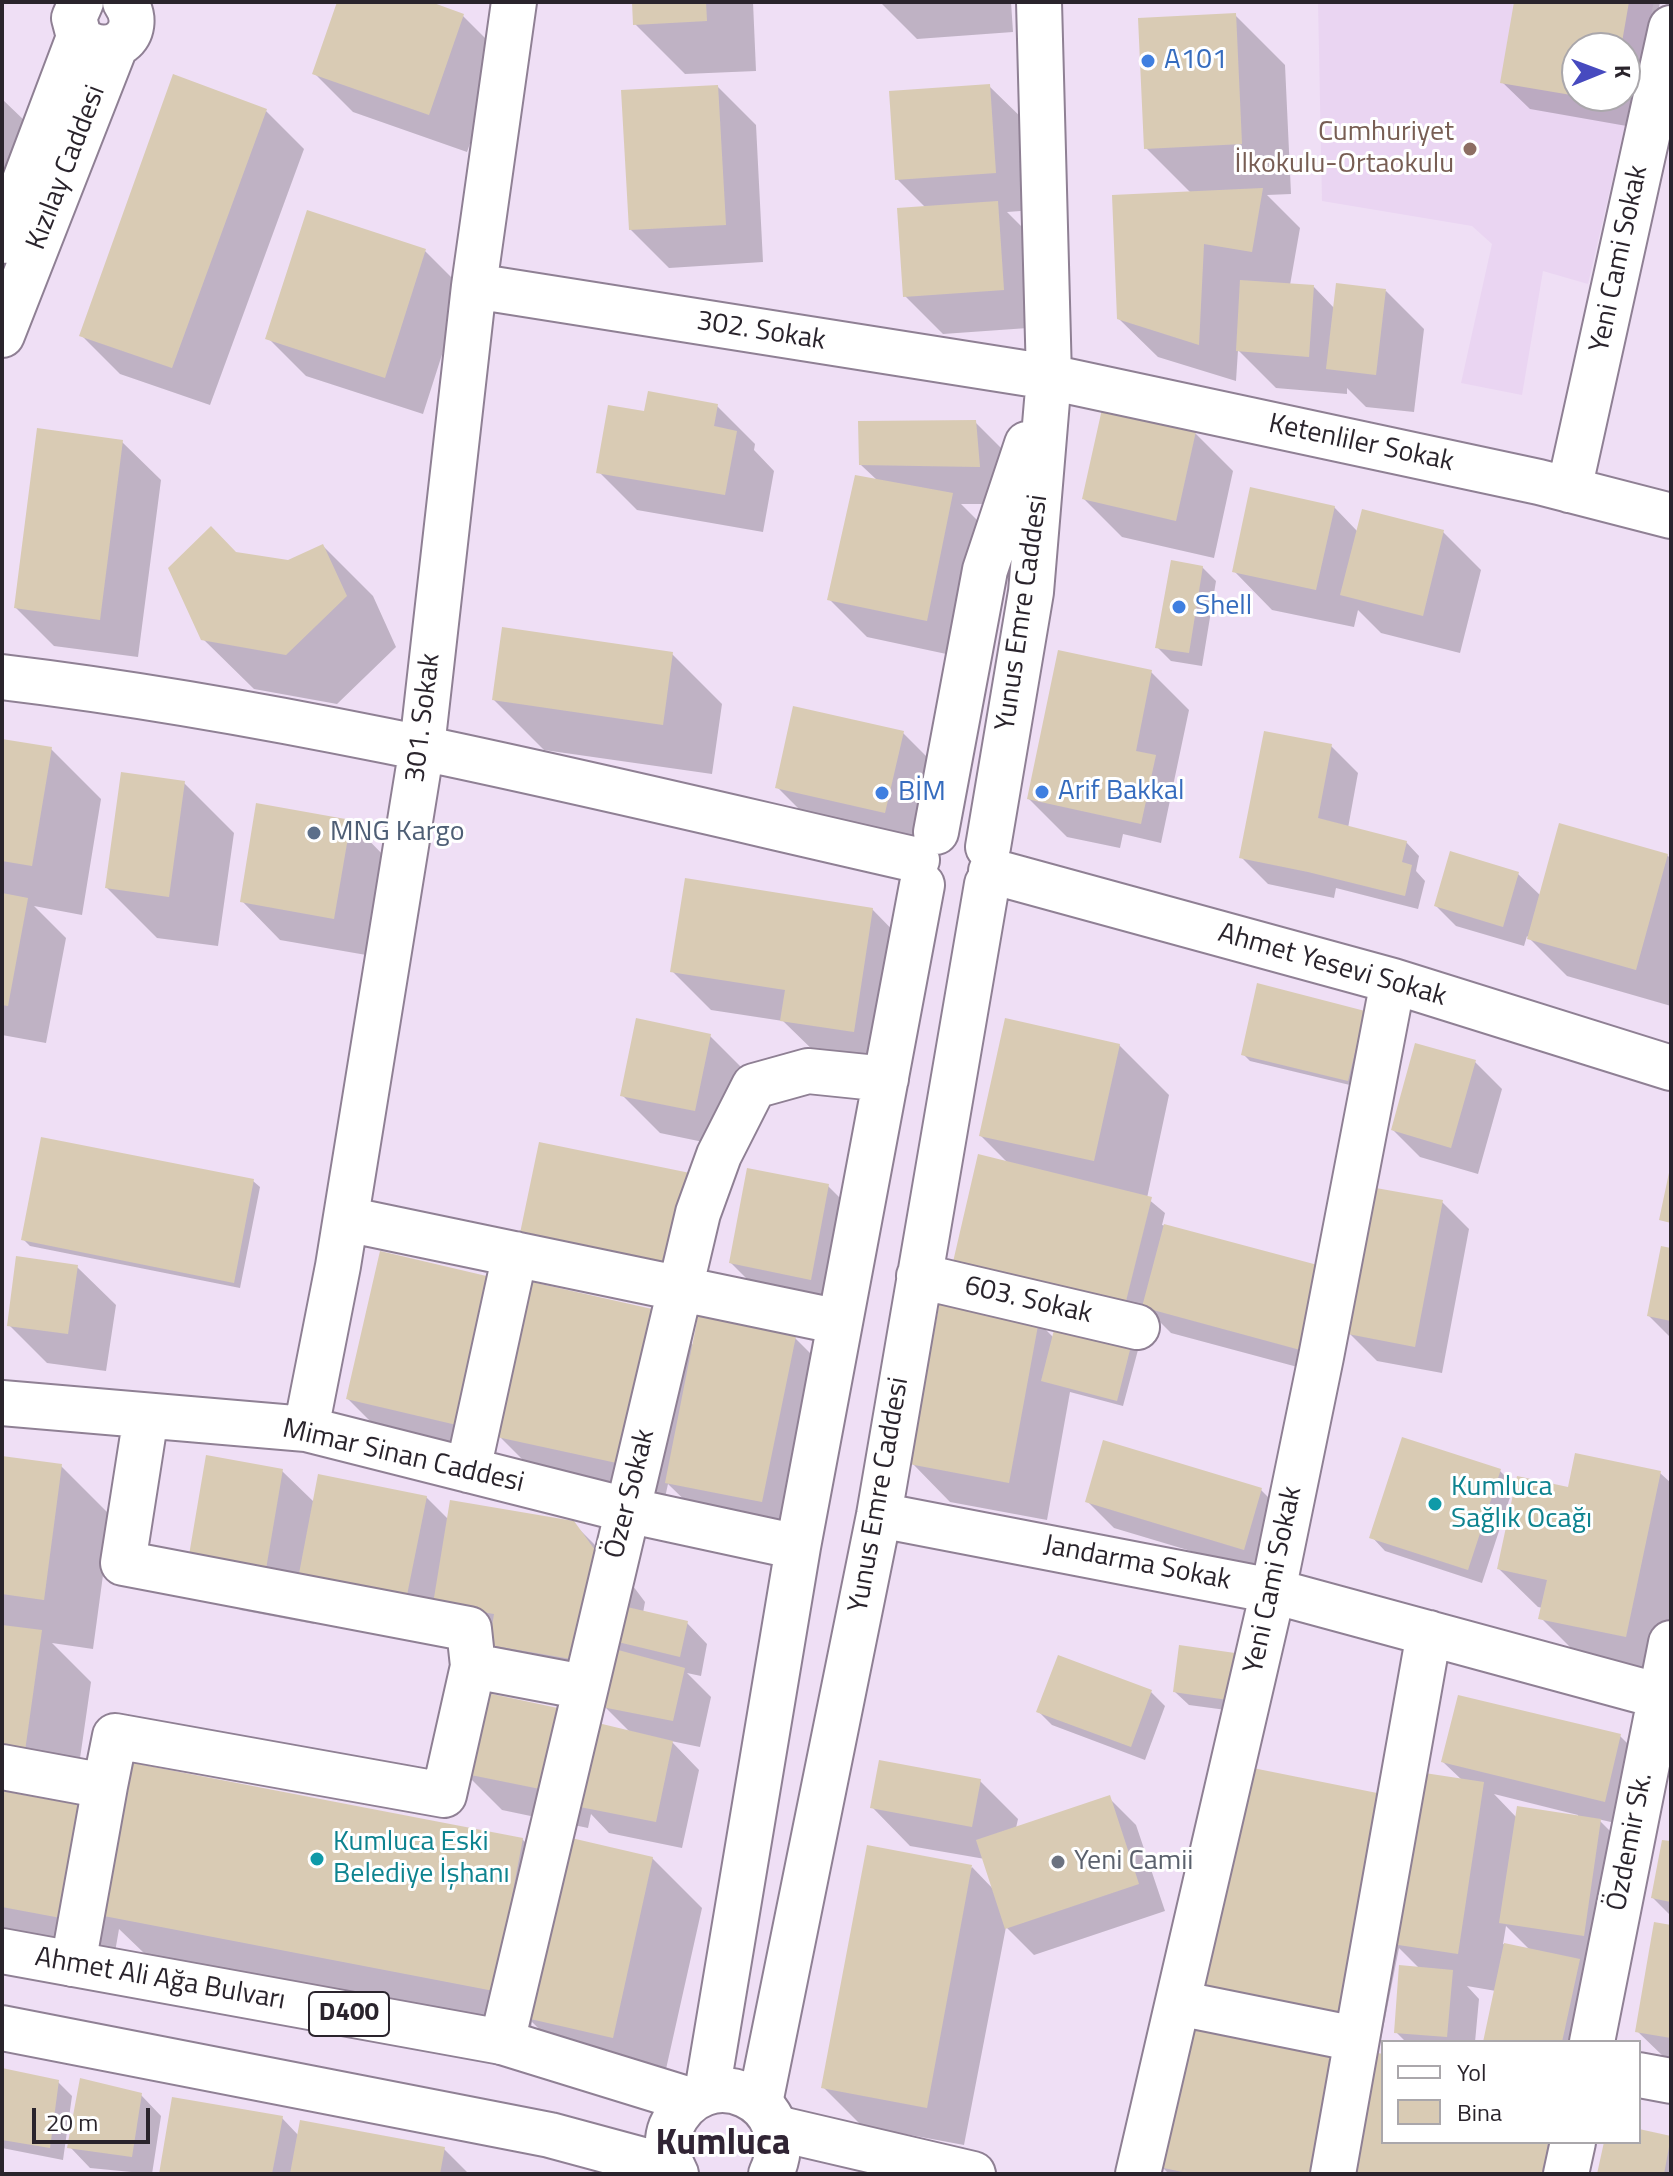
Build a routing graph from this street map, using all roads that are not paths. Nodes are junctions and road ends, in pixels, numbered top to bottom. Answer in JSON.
{"nodes":[{"id":1,"x":514,"y":2,"type":"edge"},
{"id":2,"x":1039,"y":2,"type":"edge"},
{"id":3,"x":105,"y":16,"type":"edge"},
{"id":4,"x":1671,"y":28,"type":"edge"},
{"id":5,"x":2,"y":241,"type":"edge"},
{"id":6,"x":474,"y":286,"type":"junction"},
{"id":7,"x":2,"y":335,"type":"edge"},
{"id":8,"x":1049,"y":377,"type":"junction"},
{"id":9,"x":1569,"y":490,"type":"junction"},
{"id":10,"x":1671,"y":516,"type":"edge"},
{"id":11,"x":2,"y":665,"type":"edge"},
{"id":12,"x":2,"y":677,"type":"edge"},
{"id":13,"x":77,"y":686,"type":"junction"},
{"id":14,"x":422,"y":747,"type":"junction"},
{"id":15,"x":925,"y":859,"type":"junction"},
{"id":16,"x":989,"y":867,"type":"junction"},
{"id":17,"x":1393,"y":981,"type":"junction"},
{"id":18,"x":1671,"y":1068,"type":"edge"},
{"id":19,"x":886,"y":1079,"type":"junction"},
{"id":20,"x":346,"y":1219,"type":"junction"},
{"id":21,"x":515,"y":1254,"type":"junction"},
{"id":22,"x":919,"y":1276,"type":"junction"},
{"id":23,"x":681,"y":1289,"type":"junction"},
{"id":24,"x":840,"y":1322,"type":"junction"},
{"id":25,"x":1137,"y":1327,"type":"dead end"},
{"id":26,"x":2,"y":1403,"type":"edge"},
{"id":27,"x":146,"y":1416,"type":"junction"},
{"id":28,"x":306,"y":1429,"type":"junction"},
{"id":29,"x":468,"y":1470,"type":"junction"},
{"id":30,"x":627,"y":1510,"type":"junction"},
{"id":31,"x":879,"y":1515,"type":"junction"},
{"id":32,"x":798,"y":1547,"type":"junction"},
{"id":33,"x":1273,"y":1591,"type":"junction"},
{"id":34,"x":1429,"y":1633,"type":"junction"},
{"id":35,"x":1671,"y":1643,"type":"edge"},
{"id":36,"x":473,"y":1666,"type":"junction"},
{"id":37,"x":584,"y":1687,"type":"junction"},
{"id":38,"x":1665,"y":1698,"type":"edge"},
{"id":39,"x":2,"y":1767,"type":"edge"},
{"id":40,"x":105,"y":1786,"type":"junction"},
{"id":41,"x":2,"y":1951,"type":"edge"},
{"id":42,"x":73,"y":1964,"type":"junction"},
{"id":43,"x":1178,"y":2003,"type":"junction"},
{"id":44,"x":2,"y":2028,"type":"edge"},
{"id":45,"x":1356,"y":2039,"type":"junction"},
{"id":46,"x":1592,"y":2040,"type":"edge"},
{"id":47,"x":502,"y":2042,"type":"junction"},
{"id":48,"x":1641,"y":2075,"type":"edge"},
{"id":49,"x":1671,"y":2081,"type":"edge"},
{"id":50,"x":699,"y":2096,"type":"junction"},
{"id":51,"x":768,"y":2116,"type":"junction"},
{"id":52,"x":1573,"y":2144,"type":"edge"},
{"id":53,"x":674,"y":2171,"type":"edge"},
{"id":54,"x":771,"y":2174,"type":"edge"},
{"id":55,"x":973,"y":2174,"type":"edge"},
{"id":56,"x":1138,"y":2174,"type":"edge"},
{"id":57,"x":1333,"y":2174,"type":"edge"},
{"id":58,"x":1566,"y":2174,"type":"edge"}],
"edges":[{"from":1,"to":6,"type":"main road","name":"301. Sokak"},
{"from":2,"to":8,"type":"main road","name":"Yunus Emre Caddesi"},
{"from":3,"to":5,"type":"main road","name":"Kızılay Caddesi"},
{"from":3,"to":7,"type":"main road","name":"Kızılay Caddesi"},
{"from":4,"to":9,"type":"main road","name":"Yeni Cami Sokak"},
{"from":6,"to":8,"type":"main road","name":"302. Sokak"},
{"from":6,"to":14,"type":"main road","name":"301. Sokak"},
{"from":8,"to":9,"type":"main road","name":"Ketenliler Sokak"},
{"from":8,"to":15,"type":"main road","name":"Yunus Emre Caddesi"},
{"from":8,"to":16,"type":"main road","name":"Yunus Emre Caddesi"},
{"from":9,"to":10,"type":"main road","name":"Ketenliler Sokak"},
{"from":11,"to":13,"type":"main road"},
{"from":12,"to":13,"type":"main road"},
{"from":13,"to":14,"type":"main road"},
{"from":14,"to":15,"type":"main road"},
{"from":14,"to":20,"type":"main road","name":"301. Sokak"},
{"from":15,"to":16,"type":"main road"},
{"from":15,"to":16,"type":"main road"},
{"from":15,"to":19,"type":"main road","name":"Yunus Emre Caddesi"},
{"from":16,"to":17,"type":"main road","name":"Ahmet Yesevi Sokak"},
{"from":16,"to":22,"type":"main road","name":"Yunus Emre Caddesi"},
{"from":17,"to":18,"type":"main road","name":"Ahmet Yesevi Sokak"},
{"from":17,"to":33,"type":"main road","name":"Yeni Cami Sokak"},
{"from":19,"to":23,"type":"main road","name":"Özer Sokak"},
{"from":19,"to":24,"type":"main road","name":"Yunus Emre Caddesi"},
{"from":20,"to":21,"type":"main road"},
{"from":20,"to":28,"type":"main road","name":"301. Sokak"},
{"from":21,"to":23,"type":"main road"},
{"from":21,"to":29,"type":"main road"},
{"from":22,"to":25,"type":"main road","name":"603. Sokak"},
{"from":22,"to":31,"type":"main road","name":"Yunus Emre Caddesi"},
{"from":23,"to":24,"type":"main road"},
{"from":23,"to":30,"type":"main road","name":"Özer Sokak"},
{"from":24,"to":32,"type":"main road","name":"Yunus Emre Caddesi"},
{"from":26,"to":27,"type":"main road","name":"Mimar Sinan Caddesi"},
{"from":27,"to":28,"type":"main road","name":"Mimar Sinan Caddesi"},
{"from":27,"to":36,"type":"main road"},
{"from":28,"to":29,"type":"main road","name":"Mimar Sinan Caddesi"},
{"from":29,"to":30,"type":"main road","name":"Mimar Sinan Caddesi"},
{"from":30,"to":32,"type":"main road","name":"Mimar Sinan Caddesi"},
{"from":30,"to":37,"type":"main road","name":"Özer Sokak"},
{"from":31,"to":33,"type":"main road","name":"Jandarma Sokak"},
{"from":31,"to":51,"type":"main road","name":"Yunus Emre Caddesi"},
{"from":32,"to":50,"type":"main road","name":"Yunus Emre Caddesi"},
{"from":33,"to":34,"type":"main road","name":"Jandarma Sokak"},
{"from":33,"to":43,"type":"main road","name":"Yeni Cami Sokak"},
{"from":34,"to":38,"type":"main road","name":"Jandarma Sokak"},
{"from":34,"to":45,"type":"main road"},
{"from":35,"to":38,"type":"main road","name":"Özdemir Sk."},
{"from":36,"to":37,"type":"main road"},
{"from":36,"to":40,"type":"main road"},
{"from":37,"to":47,"type":"main road","name":"Özer Sokak"},
{"from":38,"to":46,"type":"main road","name":"Özdemir Sk."},
{"from":39,"to":40,"type":"main road"},
{"from":40,"to":42,"type":"main road"},
{"from":41,"to":42,"type":"main road","name":"Ahmet Ali Ağa Bulvarı","number":"D400"},
{"from":42,"to":47,"type":"main road","name":"Ahmet Ali Ağa Bulvarı","number":"D400"},
{"from":43,"to":45,"type":"main road"},
{"from":43,"to":56,"type":"main road","name":"Yeni Cami Sokak"},
{"from":44,"to":53,"type":"main road"},
{"from":45,"to":57,"type":"main road"},
{"from":47,"to":50,"type":"main road","name":"Ahmet Ali Ağa Bulvarı","number":"D400"},
{"from":48,"to":49,"type":"main road"},
{"from":50,"to":51,"type":"main road","name":"Ahmet Ali Ağa Bulvarı"},
{"from":50,"to":53,"type":"main road"},
{"from":51,"to":54,"type":"main road","name":"Yunus Emre Caddesi"},
{"from":51,"to":55,"type":"main road","name":"Ahmet Ali Ağa Bulvarı"},
{"from":52,"to":58,"type":"main road"}]}
